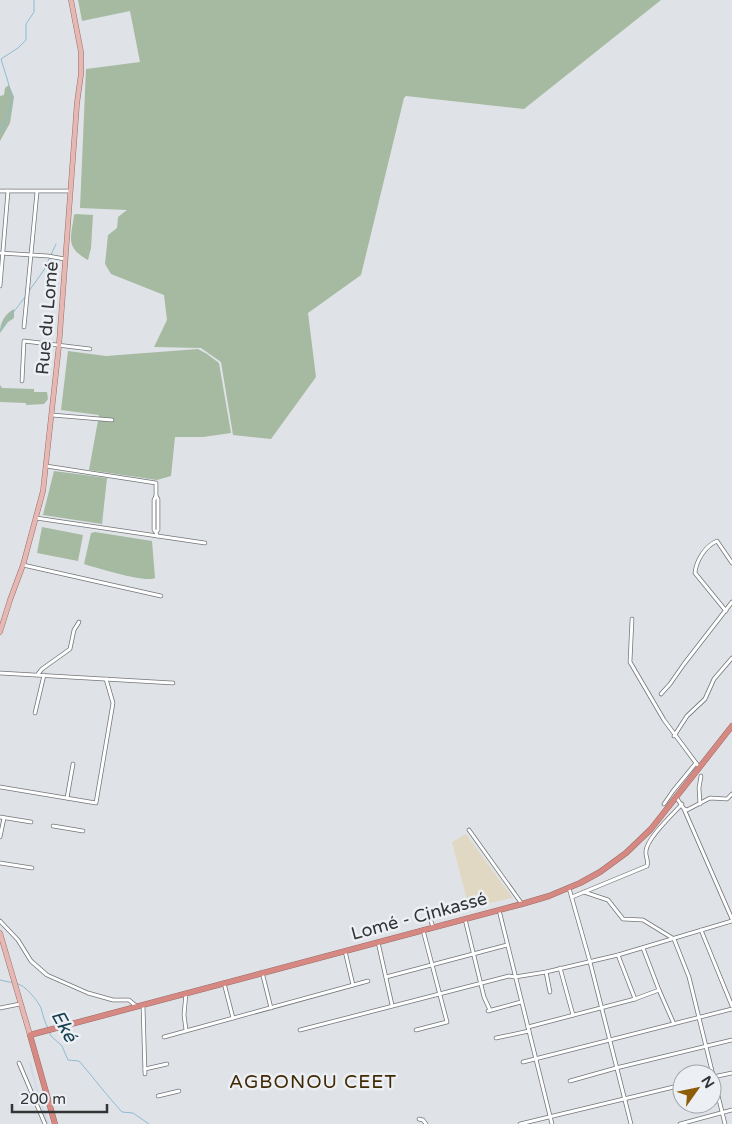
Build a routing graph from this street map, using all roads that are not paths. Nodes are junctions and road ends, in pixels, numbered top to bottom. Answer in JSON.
{"nodes":[{"id":1,"x":71,"y":0,"type":"edge"},
{"id":2,"x":0,"y":191,"type":"edge"},
{"id":3,"x":8,"y":191,"type":"junction"},
{"id":4,"x":70,"y":191,"type":"junction"},
{"id":5,"x":37,"y":192,"type":"junction"},
{"id":6,"x":1,"y":253,"type":"edge"},
{"id":7,"x":31,"y":255,"type":"junction"},
{"id":8,"x":65,"y":259,"type":"junction"},
{"id":9,"x":0,"y":286,"type":"edge"},
{"id":10,"x":24,"y":327,"type":"dead end"},
{"id":11,"x":59,"y":345,"type":"junction"},
{"id":12,"x":90,"y":349,"type":"dead end"},
{"id":13,"x":22,"y":381,"type":"dead end"},
{"id":14,"x":52,"y":415,"type":"junction"},
{"id":15,"x":112,"y":420,"type":"dead end"},
{"id":16,"x":46,"y":466,"type":"junction"},
{"id":17,"x":36,"y":518,"type":"junction"},
{"id":18,"x":156,"y":534,"type":"junction"},
{"id":19,"x":205,"y":543,"type":"dead end"},
{"id":20,"x":732,"y":563,"type":"edge"},
{"id":21,"x":23,"y":565,"type":"junction"},
{"id":22,"x":161,"y":596,"type":"dead end"},
{"id":23,"x":732,"y":602,"type":"edge"},
{"id":24,"x":726,"y":611,"type":"junction"},
{"id":25,"x":632,"y":619,"type":"dead end"},
{"id":26,"x":79,"y":622,"type":"dead end"},
{"id":27,"x":0,"y":632,"type":"edge"},
{"id":28,"x":732,"y":658,"type":"edge"},
{"id":29,"x":0,"y":673,"type":"edge"},
{"id":30,"x":37,"y":674,"type":"junction"},
{"id":31,"x":44,"y":675,"type":"junction"},
{"id":32,"x":106,"y":679,"type":"junction"},
{"id":33,"x":173,"y":683,"type":"dead end"},
{"id":34,"x":661,"y":694,"type":"dead end"},
{"id":35,"x":35,"y":713,"type":"dead end"},
{"id":36,"x":732,"y":726,"type":"edge"},
{"id":37,"x":674,"y":736,"type":"junction"},
{"id":38,"x":74,"y":764,"type":"dead end"},
{"id":39,"x":698,"y":765,"type":"junction"},
{"id":40,"x":701,"y":776,"type":"dead end"},
{"id":41,"x":0,"y":787,"type":"edge"},
{"id":42,"x":731,"y":796,"type":"edge"},
{"id":43,"x":676,"y":797,"type":"junction"},
{"id":44,"x":67,"y":798,"type":"junction"},
{"id":45,"x":664,"y":804,"type":"dead end"},
{"id":46,"x":682,"y":804,"type":"junction"},
{"id":47,"x":700,"y":804,"type":"junction"},
{"id":48,"x":684,"y":809,"type":"junction"},
{"id":49,"x":2,"y":818,"type":"edge"},
{"id":50,"x":31,"y":822,"type":"dead end"},
{"id":51,"x":53,"y":826,"type":"dead end"},
{"id":52,"x":469,"y":830,"type":"dead end"},
{"id":53,"x":83,"y":831,"type":"dead end"},
{"id":54,"x":0,"y":836,"type":"edge"},
{"id":55,"x":0,"y":863,"type":"edge"},
{"id":56,"x":32,"y":868,"type":"dead end"},
{"id":57,"x":569,"y":888,"type":"junction"},
{"id":58,"x":584,"y":892,"type":"junction"},
{"id":59,"x":572,"y":897,"type":"junction"},
{"id":60,"x":522,"y":904,"type":"junction"},
{"id":61,"x":499,"y":910,"type":"junction"},
{"id":62,"x":429,"y":915,"type":"dead end"},
{"id":63,"x":465,"y":918,"type":"junction"},
{"id":64,"x":732,"y":920,"type":"edge"},
{"id":65,"x":0,"y":921,"type":"edge"},
{"id":66,"x":433,"y":927,"type":"junction"},
{"id":67,"x":423,"y":930,"type":"junction"},
{"id":68,"x":701,"y":930,"type":"junction"},
{"id":69,"x":0,"y":933,"type":"edge"},
{"id":70,"x":674,"y":939,"type":"junction"},
{"id":71,"x":1,"y":940,"type":"edge"},
{"id":72,"x":378,"y":942,"type":"junction"},
{"id":73,"x":507,"y":945,"type":"junction"},
{"id":74,"x":643,"y":948,"type":"junction"},
{"id":75,"x":345,"y":950,"type":"junction"},
{"id":76,"x":474,"y":954,"type":"junction"},
{"id":77,"x":618,"y":955,"type":"junction"},
{"id":78,"x":590,"y":962,"type":"junction"},
{"id":79,"x":432,"y":965,"type":"junction"},
{"id":80,"x":560,"y":968,"type":"junction"},
{"id":81,"x":262,"y":972,"type":"junction"},
{"id":82,"x":546,"y":972,"type":"junction"},
{"id":83,"x":386,"y":977,"type":"junction"},
{"id":84,"x":515,"y":978,"type":"junction"},
{"id":85,"x":368,"y":981,"type":"dead end"},
{"id":86,"x":224,"y":983,"type":"junction"},
{"id":87,"x":480,"y":984,"type":"junction"},
{"id":88,"x":353,"y":985,"type":"junction"},
{"id":89,"x":659,"y":990,"type":"junction"},
{"id":90,"x":550,"y":992,"type":"dead end"},
{"id":91,"x":186,"y":993,"type":"junction"},
{"id":92,"x":439,"y":994,"type":"junction"},
{"id":93,"x":635,"y":998,"type":"junction"},
{"id":94,"x":522,"y":1002,"type":"junction"},
{"id":95,"x":20,"y":1004,"type":"junction"},
{"id":96,"x":143,"y":1004,"type":"junction"},
{"id":97,"x":392,"y":1005,"type":"junction"},
{"id":98,"x":136,"y":1006,"type":"junction"},
{"id":99,"x":732,"y":1007,"type":"edge"},
{"id":100,"x":0,"y":1008,"type":"edge"},
{"id":101,"x":271,"y":1008,"type":"junction"},
{"id":102,"x":602,"y":1008,"type":"junction"},
{"id":103,"x":573,"y":1015,"type":"junction"},
{"id":104,"x":700,"y":1017,"type":"junction"},
{"id":105,"x":233,"y":1018,"type":"junction"},
{"id":106,"x":674,"y":1024,"type":"junction"},
{"id":107,"x":528,"y":1029,"type":"junction"},
{"id":108,"x":186,"y":1030,"type":"junction"},
{"id":109,"x":300,"y":1030,"type":"dead end"},
{"id":110,"x":416,"y":1030,"type":"dead end"},
{"id":111,"x":30,"y":1035,"type":"junction"},
{"id":112,"x":164,"y":1037,"type":"dead end"},
{"id":113,"x":496,"y":1038,"type":"dead end"},
{"id":114,"x":609,"y":1040,"type":"junction"},
{"id":115,"x":732,"y":1040,"type":"edge"},
{"id":116,"x":706,"y":1047,"type":"junction"},
{"id":117,"x":536,"y":1059,"type":"junction"},
{"id":118,"x":523,"y":1062,"type":"dead end"},
{"id":119,"x":19,"y":1063,"type":"dead end"},
{"id":120,"x":167,"y":1064,"type":"dead end"},
{"id":121,"x":710,"y":1064,"type":"edge"},
{"id":122,"x":616,"y":1068,"type":"junction"},
{"id":123,"x":145,"y":1069,"type":"junction"},
{"id":124,"x":145,"y":1074,"type":"dead end"},
{"id":125,"x":570,"y":1081,"type":"dead end"},
{"id":126,"x":672,"y":1087,"type":"edge"},
{"id":127,"x":180,"y":1091,"type":"dead end"},
{"id":128,"x":158,"y":1096,"type":"dead end"},
{"id":129,"x":624,"y":1099,"type":"junction"},
{"id":130,"x":732,"y":1110,"type":"edge"},
{"id":131,"x":722,"y":1112,"type":"joint"},
{"id":132,"x":715,"y":1114,"type":"edge"},
{"id":133,"x":550,"y":1116,"type":"junction"},
{"id":134,"x":419,"y":1119,"type":"dead end"},
{"id":135,"x":45,"y":1124,"type":"edge"},
{"id":136,"x":55,"y":1124,"type":"edge"},
{"id":137,"x":426,"y":1124,"type":"edge"},
{"id":138,"x":520,"y":1124,"type":"edge"},
{"id":139,"x":552,"y":1124,"type":"edge"},
{"id":140,"x":631,"y":1124,"type":"edge"},
{"id":141,"x":680,"y":1124,"type":"edge"},
{"id":142,"x":725,"y":1124,"type":"edge"}],
"edges":[{"from":1,"to":4,"type":"main road","name":"Rue du Lomé"},
{"from":2,"to":3,"type":"street"},
{"from":3,"to":5,"type":"street"},
{"from":3,"to":6,"type":"street"},
{"from":4,"to":5,"type":"street"},
{"from":4,"to":8,"type":"main road","name":"Rue du Lomé"},
{"from":5,"to":7,"type":"street"},
{"from":6,"to":7,"type":"street"},
{"from":6,"to":9,"type":"street"},
{"from":7,"to":8,"type":"street"},
{"from":7,"to":10,"type":"street"},
{"from":8,"to":11,"type":"main road","name":"Rue du Lomé"},
{"from":11,"to":12,"type":"street"},
{"from":11,"to":13,"type":"street"},
{"from":11,"to":14,"type":"main road","name":"Rue du Lomé"},
{"from":14,"to":15,"type":"street"},
{"from":14,"to":16,"type":"main road","name":"Rue du Lomé"},
{"from":16,"to":17,"type":"main road","name":"Rue du Lomé"},
{"from":16,"to":18,"type":"street"},
{"from":17,"to":18,"type":"street"},
{"from":17,"to":21,"type":"main road","name":"Rue du Lomé"},
{"from":18,"to":19,"type":"street"},
{"from":20,"to":24,"type":"street"},
{"from":21,"to":22,"type":"street"},
{"from":21,"to":27,"type":"main road","name":"Rue du Lomé"},
{"from":23,"to":24,"type":"street"},
{"from":24,"to":34,"type":"street"},
{"from":25,"to":37,"type":"street"},
{"from":26,"to":30,"type":"street"},
{"from":28,"to":37,"type":"street"},
{"from":29,"to":30,"type":"street"},
{"from":30,"to":31,"type":"street"},
{"from":31,"to":32,"type":"street"},
{"from":31,"to":35,"type":"street"},
{"from":32,"to":33,"type":"street"},
{"from":32,"to":44,"type":"street"},
{"from":36,"to":39,"type":"highway","name":"Lomé - Cinkassé"},
{"from":37,"to":39,"type":"street"},
{"from":38,"to":44,"type":"street"},
{"from":39,"to":43,"type":"highway","name":"Lomé - Cinkassé"},
{"from":39,"to":45,"type":"street"},
{"from":40,"to":47,"type":"street"},
{"from":41,"to":44,"type":"street"},
{"from":42,"to":47,"type":"street"},
{"from":43,"to":46,"type":"street"},
{"from":43,"to":57,"type":"highway","name":"Lomé - Cinkassé"},
{"from":46,"to":48,"type":"street"},
{"from":46,"to":58,"type":"street"},
{"from":47,"to":48,"type":"street"},
{"from":48,"to":64,"type":"street"},
{"from":49,"to":50,"type":"street"},
{"from":49,"to":54,"type":"street"},
{"from":51,"to":53,"type":"street"},
{"from":52,"to":60,"type":"street"},
{"from":55,"to":56,"type":"street"},
{"from":57,"to":59,"type":"street"},
{"from":57,"to":60,"type":"highway","name":"Lomé - Cinkassé"},
{"from":58,"to":59,"type":"street"},
{"from":58,"to":70,"type":"street"},
{"from":59,"to":78,"type":"street"},
{"from":60,"to":61,"type":"highway","name":"Lomé - Cinkassé"},
{"from":61,"to":63,"type":"highway","name":"Lomé - Cinkassé"},
{"from":61,"to":73,"type":"street"},
{"from":62,"to":66,"type":"street"},
{"from":63,"to":66,"type":"highway","name":"Lomé - Cinkassé"},
{"from":63,"to":76,"type":"street"},
{"from":64,"to":68,"type":"street"},
{"from":65,"to":98,"type":"street"},
{"from":66,"to":67,"type":"highway","name":"Lomé - Cinkassé"},
{"from":67,"to":72,"type":"highway","name":"Lomé - Cinkassé"},
{"from":67,"to":79,"type":"street"},
{"from":68,"to":70,"type":"street"},
{"from":68,"to":99,"type":"street"},
{"from":69,"to":71,"type":"main road"},
{"from":70,"to":74,"type":"street"},
{"from":70,"to":104,"type":"street"},
{"from":71,"to":95,"type":"main road"},
{"from":72,"to":75,"type":"highway","name":"Lomé - Cinkassé"},
{"from":72,"to":83,"type":"street"},
{"from":73,"to":76,"type":"street"},
{"from":73,"to":84,"type":"street"},
{"from":74,"to":77,"type":"street"},
{"from":74,"to":89,"type":"street"},
{"from":75,"to":81,"type":"highway","name":"Lomé - Cinkassé"},
{"from":75,"to":88,"type":"street"},
{"from":76,"to":79,"type":"street"},
{"from":76,"to":87,"type":"street"},
{"from":77,"to":78,"type":"street"},
{"from":77,"to":93,"type":"street"},
{"from":78,"to":80,"type":"street"},
{"from":78,"to":102,"type":"street"},
{"from":79,"to":83,"type":"street"},
{"from":79,"to":92,"type":"street"},
{"from":80,"to":82,"type":"street"},
{"from":80,"to":103,"type":"street"},
{"from":81,"to":86,"type":"highway","name":"Lomé - Cinkassé"},
{"from":81,"to":101,"type":"street"},
{"from":82,"to":84,"type":"street"},
{"from":82,"to":90,"type":"street"},
{"from":83,"to":97,"type":"street"},
{"from":84,"to":87,"type":"street"},
{"from":84,"to":94,"type":"street"},
{"from":85,"to":88,"type":"street"},
{"from":86,"to":91,"type":"highway","name":"Lomé - Cinkassé"},
{"from":86,"to":105,"type":"street"},
{"from":87,"to":92,"type":"street"},
{"from":87,"to":94,"type":"street"},
{"from":88,"to":101,"type":"street"},
{"from":89,"to":93,"type":"street"},
{"from":89,"to":106,"type":"street"},
{"from":91,"to":96,"type":"highway","name":"Lomé - Cinkassé"},
{"from":91,"to":108,"type":"street"},
{"from":92,"to":97,"type":"street"},
{"from":92,"to":110,"type":"street"},
{"from":93,"to":102,"type":"street"},
{"from":94,"to":107,"type":"street"},
{"from":95,"to":100,"type":"street"},
{"from":95,"to":111,"type":"main road"},
{"from":96,"to":98,"type":"highway","name":"Lomé - Cinkassé"},
{"from":96,"to":123,"type":"street"},
{"from":97,"to":109,"type":"street"},
{"from":98,"to":111,"type":"highway","name":"Lomé - Cinkassé"},
{"from":99,"to":104,"type":"street"},
{"from":101,"to":105,"type":"street"},
{"from":102,"to":103,"type":"street"},
{"from":102,"to":114,"type":"street"},
{"from":103,"to":107,"type":"street"},
{"from":104,"to":106,"type":"street"},
{"from":104,"to":116,"type":"street"},
{"from":105,"to":108,"type":"street"},
{"from":106,"to":114,"type":"street"},
{"from":107,"to":113,"type":"street"},
{"from":107,"to":117,"type":"street"},
{"from":108,"to":112,"type":"street"},
{"from":111,"to":136,"type":"highway"},
{"from":114,"to":117,"type":"street"},
{"from":114,"to":122,"type":"street"},
{"from":115,"to":116,"type":"street"},
{"from":116,"to":121,"type":"street"},
{"from":116,"to":122,"type":"street"},
{"from":117,"to":118,"type":"street"},
{"from":117,"to":133,"type":"street"},
{"from":119,"to":135,"type":"street"},
{"from":120,"to":123,"type":"street"},
{"from":122,"to":125,"type":"street"},
{"from":122,"to":129,"type":"street"},
{"from":123,"to":124,"type":"street"},
{"from":126,"to":129,"type":"street"},
{"from":127,"to":128,"type":"street"},
{"from":129,"to":133,"type":"street"},
{"from":129,"to":140,"type":"street"},
{"from":130,"to":131,"type":"street"},
{"from":131,"to":142,"type":"street"},
{"from":132,"to":141,"type":"street"},
{"from":133,"to":138,"type":"street"},
{"from":133,"to":139,"type":"street"},
{"from":134,"to":137,"type":"street"}]}
